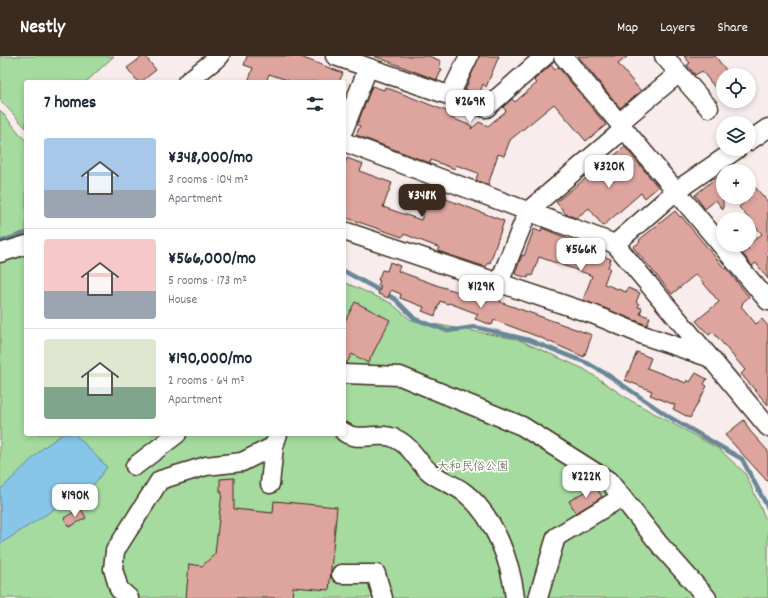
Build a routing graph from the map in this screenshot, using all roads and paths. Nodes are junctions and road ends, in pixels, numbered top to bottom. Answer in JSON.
{"nodes":[{"id":1,"x":220,"y":56,"type":"edge"},
{"id":2,"x":335,"y":56,"type":"edge"},
{"id":3,"x":469,"y":56,"type":"edge"},
{"id":4,"x":545,"y":56,"type":"edge"},
{"id":5,"x":562,"y":56,"type":"edge"},
{"id":6,"x":664,"y":56,"type":"edge"},
{"id":7,"x":368,"y":68,"type":"junction"},
{"id":8,"x":679,"y":73,"type":"junction"},
{"id":9,"x":190,"y":80,"type":"edge"},
{"id":10,"x":450,"y":95,"type":"junction"},
{"id":11,"x":709,"y":108,"type":"dead end"},
{"id":12,"x":346,"y":124,"type":"edge"},
{"id":13,"x":622,"y":126,"type":"junction"},
{"id":14,"x":768,"y":128,"type":"edge"},
{"id":15,"x":756,"y":136,"type":"edge"},
{"id":16,"x":346,"y":143,"type":"edge"},
{"id":17,"x":727,"y":156,"type":"edge"},
{"id":18,"x":676,"y":191,"type":"junction"},
{"id":19,"x":528,"y":211,"type":"junction"},
{"id":20,"x":346,"y":232,"type":"edge"},
{"id":21,"x":615,"y":244,"type":"junction"},
{"id":22,"x":24,"y":246,"type":"edge"},
{"id":23,"x":0,"y":253,"type":"edge"},
{"id":24,"x":499,"y":283,"type":"junction"},
{"id":25,"x":768,"y":302,"type":"edge"},
{"id":26,"x":708,"y":357,"type":"junction"},
{"id":27,"x":346,"y":374,"type":"edge"},
{"id":28,"x":768,"y":427,"type":"edge"},
{"id":29,"x":346,"y":434,"type":"edge"},
{"id":30,"x":173,"y":436,"type":"edge"},
{"id":31,"x":276,"y":440,"type":"edge"},
{"id":32,"x":135,"y":466,"type":"dead end"},
{"id":33,"x":270,"y":484,"type":"dead end"},
{"id":34,"x":622,"y":497,"type":"junction"},
{"id":35,"x":341,"y":574,"type":"dead end"},
{"id":36,"x":129,"y":598,"type":"edge"},
{"id":37,"x":383,"y":598,"type":"edge"},
{"id":38,"x":516,"y":598,"type":"edge"},
{"id":39,"x":538,"y":598,"type":"edge"},
{"id":40,"x":707,"y":598,"type":"edge"}],
"edges":[{"from":1,"to":9,"type":"street"},
{"from":2,"to":7,"type":"street"},
{"from":3,"to":10,"type":"street"},
{"from":4,"to":10,"type":"street"},
{"from":5,"to":13,"type":"street"},
{"from":6,"to":8,"type":"street"},
{"from":7,"to":10,"type":"street"},
{"from":7,"to":12,"type":"street"},
{"from":8,"to":11,"type":"street"},
{"from":8,"to":13,"type":"street"},
{"from":13,"to":18,"type":"street"},
{"from":13,"to":19,"type":"street"},
{"from":14,"to":15,"type":"street"},
{"from":16,"to":19,"type":"street"},
{"from":17,"to":18,"type":"street"},
{"from":18,"to":21,"type":"street"},
{"from":18,"to":25,"type":"street"},
{"from":19,"to":21,"type":"street"},
{"from":19,"to":24,"type":"street"},
{"from":20,"to":24,"type":"street"},
{"from":21,"to":26,"type":"street"},
{"from":22,"to":23,"type":"street"},
{"from":24,"to":26,"type":"street"},
{"from":26,"to":28,"type":"street"},
{"from":27,"to":34,"type":"street"},
{"from":29,"to":38,"type":"street"},
{"from":30,"to":32,"type":"street"},
{"from":31,"to":33,"type":"street"},
{"from":31,"to":36,"type":"street"},
{"from":34,"to":39,"type":"street"},
{"from":34,"to":40,"type":"street"},
{"from":35,"to":37,"type":"street"}]}
